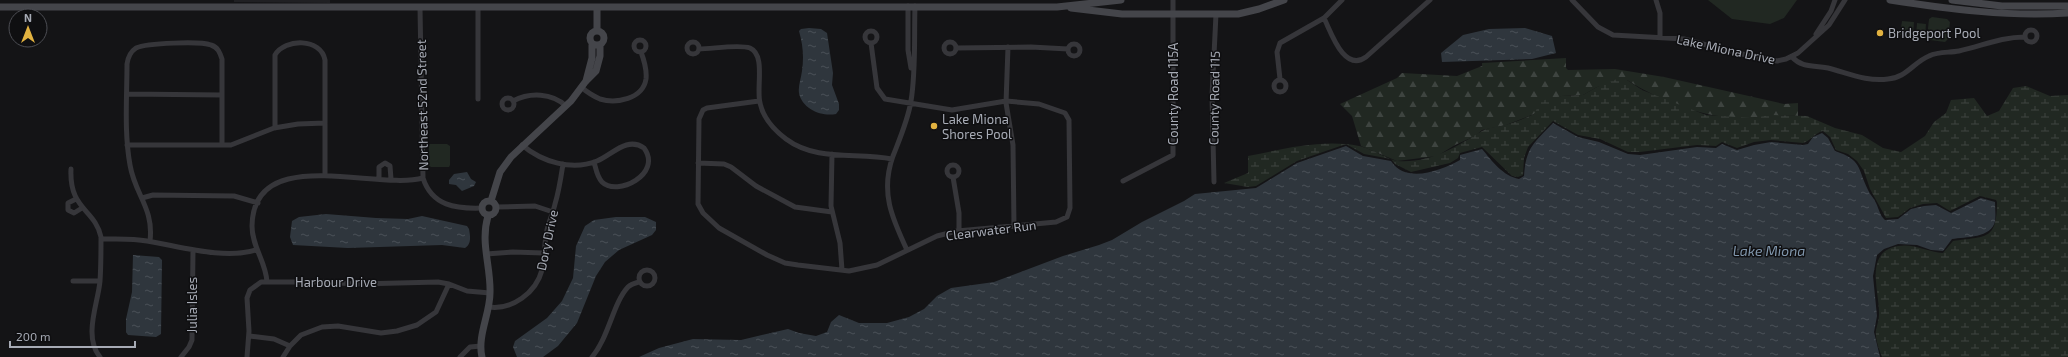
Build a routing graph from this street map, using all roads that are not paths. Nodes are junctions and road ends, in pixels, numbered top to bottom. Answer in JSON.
{"nodes":[{"id":1,"x":1121,"y":0,"type":"edge"},
{"id":2,"x":1173,"y":0,"type":"edge"},
{"id":3,"x":1284,"y":0,"type":"edge"},
{"id":4,"x":1342,"y":0,"type":"edge"},
{"id":5,"x":1430,"y":0,"type":"edge"},
{"id":6,"x":1572,"y":0,"type":"edge"},
{"id":7,"x":1656,"y":0,"type":"edge"},
{"id":8,"x":1834,"y":0,"type":"edge"},
{"id":9,"x":1845,"y":0,"type":"edge"},
{"id":10,"x":1890,"y":0,"type":"edge"},
{"id":11,"x":1952,"y":0,"type":"edge"},
{"id":12,"x":912,"y":3,"type":"edge"},
{"id":13,"x":2068,"y":6,"type":"edge"},
{"id":14,"x":0,"y":7,"type":"edge"},
{"id":15,"x":597,"y":7,"type":"junction"},
{"id":16,"x":1057,"y":7,"type":"junction"},
{"id":17,"x":420,"y":8,"type":"junction"},
{"id":18,"x":478,"y":8,"type":"junction"},
{"id":19,"x":1174,"y":13,"type":"junction"},
{"id":20,"x":2068,"y":13,"type":"edge"},
{"id":21,"x":1216,"y":14,"type":"junction"},
{"id":22,"x":1324,"y":18,"type":"junction"},
{"id":23,"x":597,"y":31,"type":"junction"},
{"id":24,"x":1814,"y":36,"type":"junction"},
{"id":25,"x":2025,"y":36,"type":"dead end"},
{"id":26,"x":1660,"y":37,"type":"junction"},
{"id":27,"x":871,"y":43,"type":"dead end"},
{"id":28,"x":592,"y":44,"type":"junction"},
{"id":29,"x":600,"y":45,"type":"junction"},
{"id":30,"x":1008,"y":47,"type":"junction"},
{"id":31,"x":956,"y":48,"type":"dead end"},
{"id":32,"x":699,"y":49,"type":"dead end"},
{"id":33,"x":1068,"y":50,"type":"dead end"},
{"id":34,"x":641,"y":52,"type":"dead end"},
{"id":35,"x":592,"y":56,"type":"junction"},
{"id":36,"x":1792,"y":57,"type":"junction"},
{"id":37,"x":600,"y":58,"type":"junction"},
{"id":38,"x":1280,"y":79,"type":"dead end"},
{"id":39,"x":586,"y":80,"type":"junction"},
{"id":40,"x":581,"y":87,"type":"junction"},
{"id":41,"x":127,"y":94,"type":"junction"},
{"id":42,"x":222,"y":95,"type":"junction"},
{"id":43,"x":478,"y":99,"type":"dead end"},
{"id":44,"x":513,"y":101,"type":"dead end"},
{"id":45,"x":759,"y":101,"type":"junction"},
{"id":46,"x":1006,"y":101,"type":"junction"},
{"id":47,"x":910,"y":103,"type":"junction"},
{"id":48,"x":566,"y":106,"type":"junction"},
{"id":49,"x":325,"y":123,"type":"junction"},
{"id":50,"x":275,"y":128,"type":"junction"},
{"id":51,"x":127,"y":145,"type":"junction"},
{"id":52,"x":222,"y":145,"type":"junction"},
{"id":53,"x":522,"y":145,"type":"junction"},
{"id":54,"x":832,"y":154,"type":"junction"},
{"id":55,"x":892,"y":159,"type":"junction"},
{"id":56,"x":594,"y":162,"type":"junction"},
{"id":57,"x":698,"y":163,"type":"junction"},
{"id":58,"x":563,"y":164,"type":"junction"},
{"id":59,"x":71,"y":169,"type":"dead end"},
{"id":60,"x":325,"y":175,"type":"junction"},
{"id":61,"x":953,"y":177,"type":"dead end"},
{"id":62,"x":422,"y":178,"type":"junction"},
{"id":63,"x":379,"y":179,"type":"junction"},
{"id":64,"x":392,"y":179,"type":"junction"},
{"id":65,"x":1123,"y":181,"type":"dead end"},
{"id":66,"x":1214,"y":182,"type":"dead end"},
{"id":67,"x":76,"y":198,"type":"junction"},
{"id":68,"x":142,"y":198,"type":"junction"},
{"id":69,"x":258,"y":203,"type":"junction"},
{"id":70,"x":494,"y":204,"type":"junction"},
{"id":71,"x":82,"y":208,"type":"junction"},
{"id":72,"x":482,"y":208,"type":"junction"},
{"id":73,"x":553,"y":212,"type":"junction"},
{"id":74,"x":832,"y":212,"type":"junction"},
{"id":75,"x":488,"y":216,"type":"junction"},
{"id":76,"x":1014,"y":227,"type":"junction"},
{"id":77,"x":959,"y":231,"type":"junction"},
{"id":78,"x":101,"y":239,"type":"junction"},
{"id":79,"x":150,"y":241,"type":"junction"},
{"id":80,"x":193,"y":250,"type":"junction"},
{"id":81,"x":256,"y":250,"type":"junction"},
{"id":82,"x":907,"y":250,"type":"junction"},
{"id":83,"x":486,"y":254,"type":"junction"},
{"id":84,"x":543,"y":254,"type":"junction"},
{"id":85,"x":842,"y":270,"type":"junction"},
{"id":86,"x":73,"y":281,"type":"dead end"},
{"id":87,"x":100,"y":281,"type":"junction"},
{"id":88,"x":267,"y":282,"type":"junction"},
{"id":89,"x":639,"y":282,"type":"dead end"},
{"id":90,"x":449,"y":284,"type":"junction"},
{"id":91,"x":490,"y":293,"type":"junction"},
{"id":92,"x":488,"y":307,"type":"junction"},
{"id":93,"x":249,"y":336,"type":"junction"},
{"id":94,"x":290,"y":346,"type":"junction"},
{"id":95,"x":481,"y":346,"type":"junction"},
{"id":96,"x":97,"y":356,"type":"edge"},
{"id":97,"x":181,"y":357,"type":"edge"},
{"id":98,"x":247,"y":357,"type":"edge"},
{"id":99,"x":283,"y":357,"type":"edge"},
{"id":100,"x":460,"y":357,"type":"edge"},
{"id":101,"x":482,"y":357,"type":"edge"},
{"id":102,"x":592,"y":357,"type":"edge"}],
"edges":[{"from":1,"to":16,"type":"street"},
{"from":2,"to":19,"type":"street","name":"County Road 115A"},
{"from":3,"to":21,"type":"street"},
{"from":4,"to":22,"type":"street"},
{"from":5,"to":22,"type":"street"},
{"from":6,"to":26,"type":"street","name":"Lake Miona Drive"},
{"from":7,"to":26,"type":"street"},
{"from":8,"to":24,"type":"street","name":"Lake Miona Drive"},
{"from":9,"to":24,"type":"street","name":"Lake Miona Drive"},
{"from":10,"to":20,"type":"street"},
{"from":11,"to":13,"type":"street"},
{"from":12,"to":15,"type":"street"},
{"from":12,"to":16,"type":"street"},
{"from":12,"to":47,"type":"street"},
{"from":14,"to":17,"type":"street"},
{"from":15,"to":18,"type":"street"},
{"from":15,"to":23,"type":"street"},
{"from":16,"to":19,"type":"street"},
{"from":17,"to":18,"type":"street"},
{"from":17,"to":62,"type":"street","name":"Northeast 52nd Street"},
{"from":18,"to":43,"type":"street"},
{"from":19,"to":21,"type":"street"},
{"from":19,"to":65,"type":"street","name":"County Road 115A"},
{"from":21,"to":66,"type":"street","name":"County Road 115"},
{"from":22,"to":38,"type":"street"},
{"from":23,"to":28,"type":"street"},
{"from":23,"to":29,"type":"street"},
{"from":24,"to":36,"type":"street","name":"Lake Miona Drive"},
{"from":25,"to":36,"type":"street"},
{"from":26,"to":36,"type":"street","name":"Lake Miona Drive"},
{"from":27,"to":47,"type":"street","name":"Clearwater Run"},
{"from":28,"to":29,"type":"street"},
{"from":28,"to":35,"type":"street"},
{"from":29,"to":37,"type":"street"},
{"from":30,"to":31,"type":"street"},
{"from":30,"to":33,"type":"street"},
{"from":30,"to":46,"type":"street"},
{"from":32,"to":45,"type":"street"},
{"from":34,"to":40,"type":"street"},
{"from":35,"to":37,"type":"street"},
{"from":35,"to":39,"type":"street"},
{"from":37,"to":39,"type":"street"},
{"from":39,"to":40,"type":"street"},
{"from":40,"to":48,"type":"street"},
{"from":41,"to":42,"type":"street"},
{"from":41,"to":42,"type":"street"},
{"from":41,"to":51,"type":"street"},
{"from":42,"to":52,"type":"street"},
{"from":44,"to":48,"type":"street"},
{"from":45,"to":54,"type":"street"},
{"from":45,"to":57,"type":"street","name":"Clearwater Run"},
{"from":46,"to":47,"type":"street","name":"Clearwater Run"},
{"from":46,"to":76,"type":"street"},
{"from":46,"to":76,"type":"street","name":"Clearwater Run"},
{"from":47,"to":55,"type":"street"},
{"from":48,"to":53,"type":"street"},
{"from":49,"to":50,"type":"street"},
{"from":49,"to":50,"type":"street"},
{"from":49,"to":60,"type":"street"},
{"from":50,"to":52,"type":"street"},
{"from":51,"to":52,"type":"street"},
{"from":51,"to":68,"type":"street"},
{"from":53,"to":58,"type":"street"},
{"from":53,"to":70,"type":"street"},
{"from":54,"to":55,"type":"street"},
{"from":54,"to":74,"type":"street"},
{"from":55,"to":82,"type":"street"},
{"from":56,"to":56,"type":"street"},
{"from":56,"to":58,"type":"street"},
{"from":57,"to":74,"type":"street"},
{"from":57,"to":85,"type":"street","name":"Clearwater Run"},
{"from":58,"to":73,"type":"street","name":"Dory Drive"},
{"from":59,"to":67,"type":"street"},
{"from":60,"to":63,"type":"street"},
{"from":60,"to":69,"type":"street"},
{"from":61,"to":77,"type":"street"},
{"from":62,"to":64,"type":"street"},
{"from":62,"to":72,"type":"street","name":"Northeast 52nd Street"},
{"from":63,"to":64,"type":"street"},
{"from":63,"to":64,"type":"street"},
{"from":67,"to":71,"type":"street"},
{"from":67,"to":71,"type":"street"},
{"from":68,"to":69,"type":"street"},
{"from":68,"to":79,"type":"street"},
{"from":69,"to":81,"type":"street"},
{"from":70,"to":72,"type":"street"},
{"from":70,"to":73,"type":"street"},
{"from":70,"to":75,"type":"street"},
{"from":71,"to":78,"type":"street"},
{"from":72,"to":75,"type":"street"},
{"from":73,"to":84,"type":"street","name":"Dory Drive"},
{"from":74,"to":85,"type":"street"},
{"from":75,"to":83,"type":"street"},
{"from":76,"to":77,"type":"street","name":"Clearwater Run"},
{"from":77,"to":82,"type":"street","name":"Clearwater Run"},
{"from":78,"to":79,"type":"street"},
{"from":78,"to":87,"type":"street"},
{"from":79,"to":80,"type":"street"},
{"from":80,"to":81,"type":"street"},
{"from":80,"to":97,"type":"street","name":"Julia Isles"},
{"from":81,"to":88,"type":"street"},
{"from":82,"to":85,"type":"street","name":"Clearwater Run"},
{"from":83,"to":84,"type":"street"},
{"from":83,"to":91,"type":"street"},
{"from":84,"to":92,"type":"street","name":"Dory Drive"},
{"from":86,"to":87,"type":"street"},
{"from":87,"to":96,"type":"street"},
{"from":88,"to":90,"type":"street","name":"Harbour Drive"},
{"from":88,"to":93,"type":"street"},
{"from":89,"to":102,"type":"street"},
{"from":90,"to":91,"type":"street","name":"Harbour Drive"},
{"from":90,"to":94,"type":"street"},
{"from":91,"to":92,"type":"street"},
{"from":92,"to":95,"type":"street"},
{"from":93,"to":94,"type":"street"},
{"from":93,"to":98,"type":"street"},
{"from":94,"to":99,"type":"street"},
{"from":95,"to":100,"type":"street"},
{"from":95,"to":101,"type":"street"}]}
